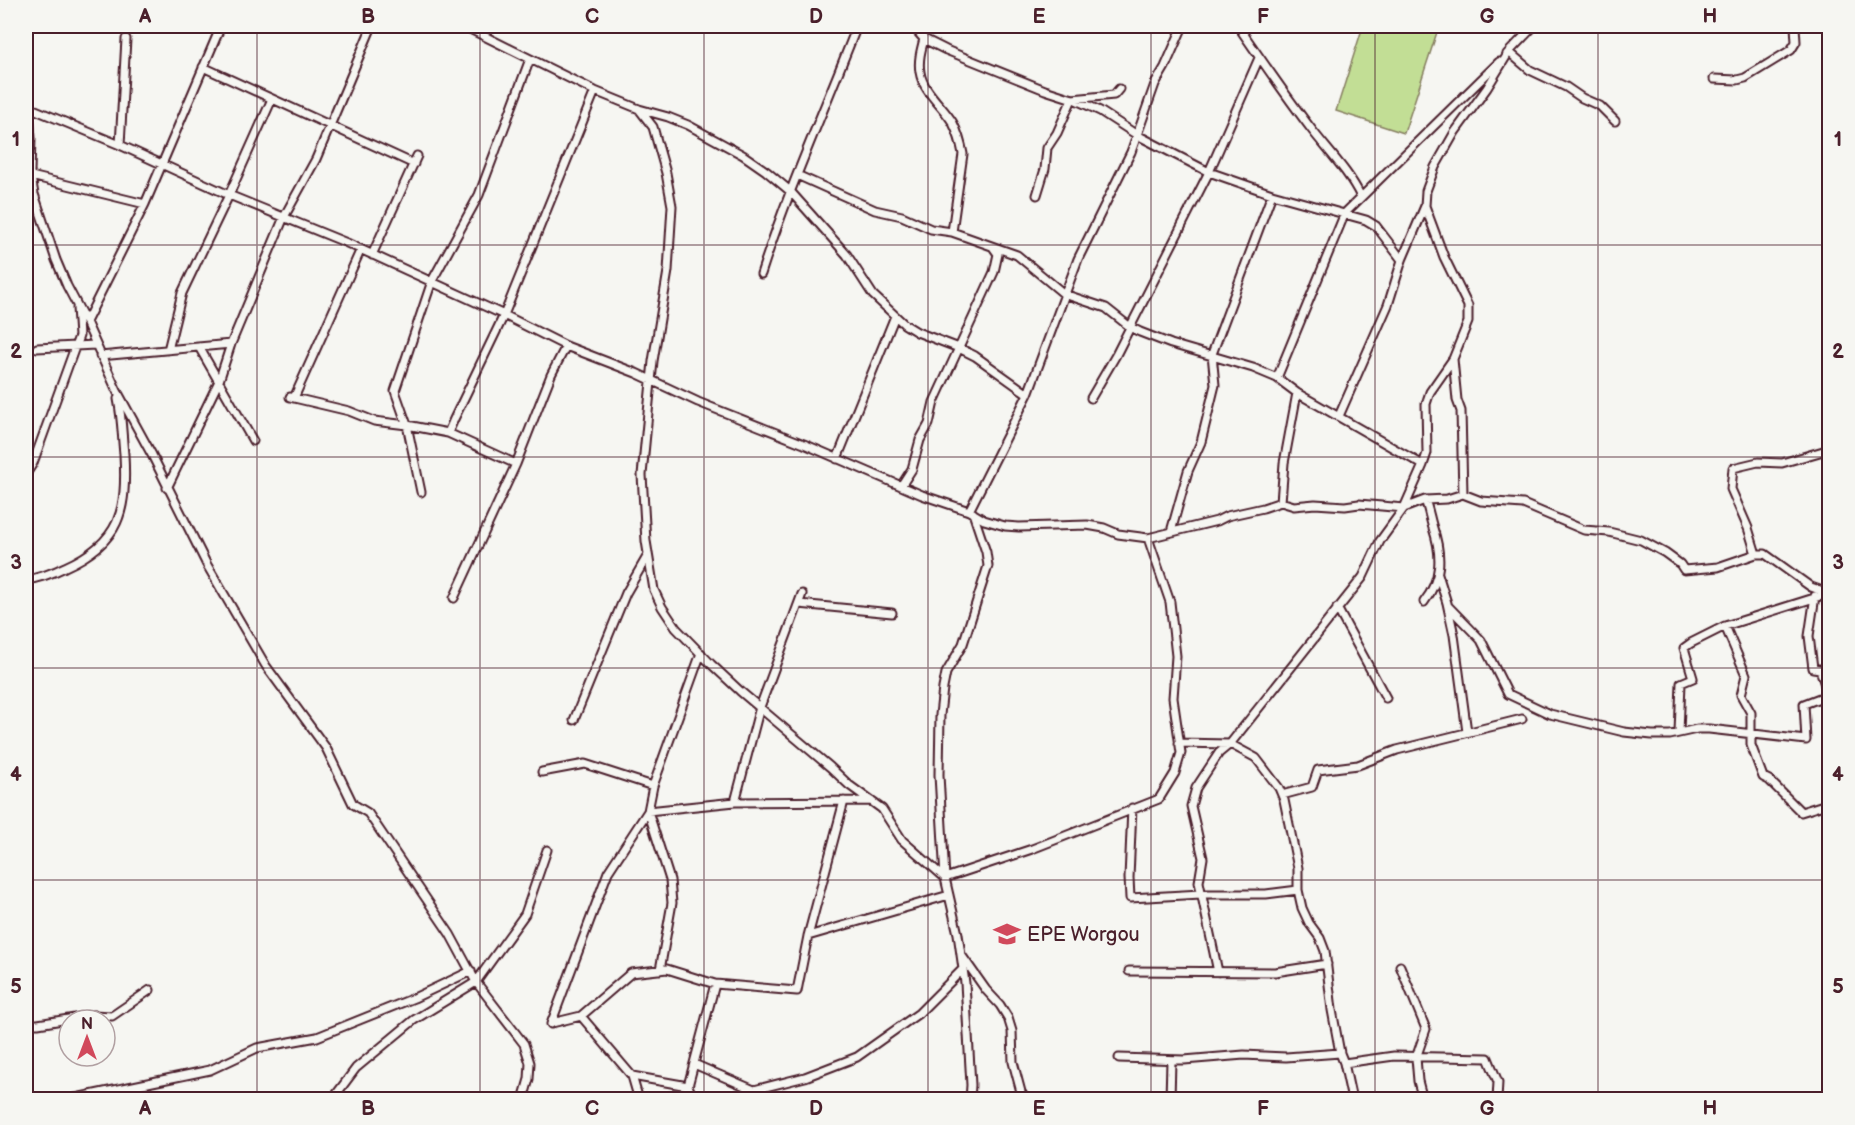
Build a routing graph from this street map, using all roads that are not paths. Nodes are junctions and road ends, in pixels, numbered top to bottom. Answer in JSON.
{"nodes":[{"id":1,"x":221,"y":26,"type":"edge"},
{"id":2,"x":372,"y":26,"type":"edge"},
{"id":3,"x":464,"y":26,"type":"edge"},
{"id":4,"x":857,"y":26,"type":"edge"},
{"id":5,"x":910,"y":26,"type":"edge"},
{"id":6,"x":1183,"y":26,"type":"edge"},
{"id":7,"x":1238,"y":26,"type":"edge"},
{"id":8,"x":1534,"y":26,"type":"edge"},
{"id":9,"x":1796,"y":26,"type":"edge"},
{"id":10,"x":126,"y":39,"type":"dead end"},
{"id":11,"x":924,"y":39,"type":"junction"},
{"id":12,"x":1509,"y":52,"type":"junction"},
{"id":13,"x":1259,"y":58,"type":"junction"},
{"id":14,"x":531,"y":59,"type":"junction"},
{"id":15,"x":203,"y":67,"type":"junction"},
{"id":16,"x":26,"y":73,"type":"edge"},
{"id":17,"x":1714,"y":79,"type":"dead end"},
{"id":18,"x":1119,"y":89,"type":"dead end"},
{"id":19,"x":595,"y":91,"type":"junction"},
{"id":20,"x":272,"y":99,"type":"junction"},
{"id":21,"x":1072,"y":99,"type":"junction"},
{"id":22,"x":27,"y":107,"type":"edge"},
{"id":23,"x":639,"y":109,"type":"junction"},
{"id":24,"x":1615,"y":121,"type":"dead end"},
{"id":25,"x":330,"y":126,"type":"junction"},
{"id":26,"x":1137,"y":135,"type":"junction"},
{"id":27,"x":120,"y":145,"type":"junction"},
{"id":28,"x":162,"y":165,"type":"junction"},
{"id":29,"x":1209,"y":171,"type":"junction"},
{"id":30,"x":797,"y":175,"type":"junction"},
{"id":31,"x":31,"y":176,"type":"junction"},
{"id":32,"x":790,"y":191,"type":"junction"},
{"id":33,"x":1272,"y":194,"type":"junction"},
{"id":34,"x":229,"y":195,"type":"junction"},
{"id":35,"x":1037,"y":195,"type":"dead end"},
{"id":36,"x":1361,"y":197,"type":"junction"},
{"id":37,"x":145,"y":204,"type":"junction"},
{"id":38,"x":1425,"y":206,"type":"junction"},
{"id":39,"x":1345,"y":213,"type":"junction"},
{"id":40,"x":284,"y":217,"type":"junction"},
{"id":41,"x":952,"y":232,"type":"junction"},
{"id":42,"x":993,"y":248,"type":"junction"},
{"id":43,"x":361,"y":249,"type":"junction"},
{"id":44,"x":372,"y":255,"type":"junction"},
{"id":45,"x":1402,"y":260,"type":"junction"},
{"id":46,"x":761,"y":274,"type":"dead end"},
{"id":47,"x":432,"y":281,"type":"junction"},
{"id":48,"x":1064,"y":294,"type":"junction"},
{"id":49,"x":76,"y":305,"type":"junction"},
{"id":50,"x":504,"y":315,"type":"junction"},
{"id":51,"x":895,"y":316,"type":"junction"},
{"id":52,"x":86,"y":322,"type":"junction"},
{"id":53,"x":1130,"y":327,"type":"junction"},
{"id":54,"x":231,"y":344,"type":"junction"},
{"id":55,"x":76,"y":345,"type":"junction"},
{"id":56,"x":95,"y":345,"type":"junction"},
{"id":57,"x":566,"y":346,"type":"junction"},
{"id":58,"x":199,"y":347,"type":"junction"},
{"id":59,"x":37,"y":348,"type":"dead end"},
{"id":60,"x":959,"y":348,"type":"junction"},
{"id":61,"x":168,"y":350,"type":"junction"},
{"id":62,"x":1212,"y":354,"type":"junction"},
{"id":63,"x":100,"y":356,"type":"junction"},
{"id":64,"x":1453,"y":359,"type":"junction"},
{"id":65,"x":1277,"y":378,"type":"junction"},
{"id":66,"x":219,"y":381,"type":"junction"},
{"id":67,"x":652,"y":381,"type":"junction"},
{"id":68,"x":117,"y":391,"type":"junction"},
{"id":69,"x":1297,"y":393,"type":"junction"},
{"id":70,"x":1028,"y":394,"type":"junction"},
{"id":71,"x":1091,"y":398,"type":"dead end"},
{"id":72,"x":1339,"y":416,"type":"junction"},
{"id":73,"x":407,"y":425,"type":"junction"},
{"id":74,"x":448,"y":433,"type":"junction"},
{"id":75,"x":253,"y":441,"type":"dead end"},
{"id":76,"x":1830,"y":449,"type":"edge"},
{"id":77,"x":837,"y":459,"type":"junction"},
{"id":78,"x":516,"y":464,"type":"junction"},
{"id":79,"x":1423,"y":465,"type":"junction"},
{"id":80,"x":26,"y":474,"type":"edge"},
{"id":81,"x":901,"y":486,"type":"junction"},
{"id":82,"x":167,"y":488,"type":"junction"},
{"id":83,"x":421,"y":492,"type":"dead end"},
{"id":84,"x":1463,"y":494,"type":"junction"},
{"id":85,"x":1425,"y":500,"type":"junction"},
{"id":86,"x":1281,"y":502,"type":"junction"},
{"id":87,"x":1404,"y":508,"type":"junction"},
{"id":88,"x":971,"y":512,"type":"junction"},
{"id":89,"x":1173,"y":531,"type":"junction"},
{"id":90,"x":1148,"y":537,"type":"junction"},
{"id":91,"x":1756,"y":554,"type":"junction"},
{"id":92,"x":648,"y":555,"type":"junction"},
{"id":93,"x":1438,"y":574,"type":"junction"},
{"id":94,"x":26,"y":580,"type":"edge"},
{"id":95,"x":1829,"y":593,"type":"edge"},
{"id":96,"x":802,"y":594,"type":"dead end"},
{"id":97,"x":1815,"y":596,"type":"junction"},
{"id":98,"x":454,"y":598,"type":"dead end"},
{"id":99,"x":1424,"y":602,"type":"dead end"},
{"id":100,"x":799,"y":604,"type":"junction"},
{"id":101,"x":1448,"y":606,"type":"junction"},
{"id":102,"x":1337,"y":608,"type":"junction"},
{"id":103,"x":892,"y":613,"type":"dead end"},
{"id":104,"x":1725,"y":626,"type":"junction"},
{"id":105,"x":701,"y":653,"type":"junction"},
{"id":106,"x":1829,"y":694,"type":"edge"},
{"id":107,"x":1386,"y":698,"type":"dead end"},
{"id":108,"x":760,"y":706,"type":"junction"},
{"id":109,"x":1522,"y":719,"type":"dead end"},
{"id":110,"x":574,"y":720,"type":"dead end"},
{"id":111,"x":1467,"y":732,"type":"junction"},
{"id":112,"x":1679,"y":732,"type":"junction"},
{"id":113,"x":1752,"y":735,"type":"junction"},
{"id":114,"x":1179,"y":743,"type":"junction"},
{"id":115,"x":1230,"y":744,"type":"junction"},
{"id":116,"x":542,"y":772,"type":"dead end"},
{"id":117,"x":653,"y":786,"type":"junction"},
{"id":118,"x":1282,"y":795,"type":"junction"},
{"id":119,"x":844,"y":801,"type":"junction"},
{"id":120,"x":871,"y":801,"type":"junction"},
{"id":121,"x":735,"y":802,"type":"junction"},
{"id":122,"x":1830,"y":803,"type":"edge"},
{"id":123,"x":1132,"y":808,"type":"junction"},
{"id":124,"x":648,"y":811,"type":"junction"},
{"id":125,"x":547,"y":850,"type":"dead end"},
{"id":126,"x":945,"y":878,"type":"junction"},
{"id":127,"x":1298,"y":890,"type":"junction"},
{"id":128,"x":1201,"y":894,"type":"junction"},
{"id":129,"x":949,"y":895,"type":"junction"},
{"id":130,"x":808,"y":936,"type":"junction"},
{"id":131,"x":961,"y":955,"type":"junction"},
{"id":132,"x":1327,"y":964,"type":"junction"},
{"id":133,"x":1400,"y":966,"type":"dead end"},
{"id":134,"x":963,"y":969,"type":"junction"},
{"id":135,"x":660,"y":970,"type":"junction"},
{"id":136,"x":471,"y":971,"type":"junction"},
{"id":137,"x":1129,"y":971,"type":"dead end"},
{"id":138,"x":1218,"y":972,"type":"junction"},
{"id":139,"x":476,"y":982,"type":"junction"},
{"id":140,"x":715,"y":984,"type":"junction"},
{"id":141,"x":150,"y":990,"type":"dead end"},
{"id":142,"x":582,"y":1016,"type":"junction"},
{"id":143,"x":26,"y":1024,"type":"edge"},
{"id":144,"x":1340,"y":1053,"type":"junction"},
{"id":145,"x":1119,"y":1058,"type":"dead end"},
{"id":146,"x":1416,"y":1058,"type":"junction"},
{"id":147,"x":1171,"y":1060,"type":"junction"},
{"id":148,"x":694,"y":1064,"type":"junction"},
{"id":149,"x":1344,"y":1064,"type":"junction"},
{"id":150,"x":633,"y":1076,"type":"junction"},
{"id":151,"x":688,"y":1086,"type":"junction"},
{"id":152,"x":522,"y":1098,"type":"edge"},
{"id":153,"x":66,"y":1100,"type":"edge"},
{"id":154,"x":332,"y":1100,"type":"edge"},
{"id":155,"x":639,"y":1100,"type":"edge"},
{"id":156,"x":694,"y":1100,"type":"edge"},
{"id":157,"x":970,"y":1100,"type":"edge"},
{"id":158,"x":1026,"y":1100,"type":"edge"},
{"id":159,"x":1170,"y":1100,"type":"edge"},
{"id":160,"x":1352,"y":1100,"type":"edge"},
{"id":161,"x":1423,"y":1100,"type":"edge"},
{"id":162,"x":1497,"y":1100,"type":"edge"}],
"edges":[{"from":1,"to":15,"type":"street"},
{"from":2,"to":25,"type":"street"},
{"from":3,"to":14,"type":"street"},
{"from":4,"to":30,"type":"street"},
{"from":5,"to":11,"type":"street"},
{"from":6,"to":26,"type":"street"},
{"from":7,"to":13,"type":"street"},
{"from":8,"to":12,"type":"street"},
{"from":9,"to":17,"type":"street"},
{"from":10,"to":27,"type":"street"},
{"from":11,"to":21,"type":"street"},
{"from":11,"to":41,"type":"street"},
{"from":12,"to":24,"type":"street"},
{"from":12,"to":36,"type":"street"},
{"from":12,"to":38,"type":"street"},
{"from":13,"to":29,"type":"street"},
{"from":13,"to":36,"type":"street"},
{"from":14,"to":19,"type":"street"},
{"from":14,"to":47,"type":"street"},
{"from":15,"to":20,"type":"street"},
{"from":15,"to":28,"type":"street"},
{"from":16,"to":22,"type":"street"},
{"from":18,"to":21,"type":"street"},
{"from":19,"to":23,"type":"street"},
{"from":19,"to":50,"type":"street"},
{"from":20,"to":25,"type":"street"},
{"from":20,"to":34,"type":"street"},
{"from":21,"to":26,"type":"street"},
{"from":21,"to":35,"type":"street"},
{"from":22,"to":27,"type":"street"},
{"from":22,"to":31,"type":"street"},
{"from":23,"to":32,"type":"street"},
{"from":23,"to":67,"type":"street"},
{"from":25,"to":40,"type":"street"},
{"from":25,"to":44,"type":"street"},
{"from":26,"to":29,"type":"street"},
{"from":26,"to":48,"type":"street"},
{"from":27,"to":28,"type":"street"},
{"from":28,"to":34,"type":"street"},
{"from":28,"to":37,"type":"street"},
{"from":29,"to":33,"type":"street"},
{"from":29,"to":53,"type":"street"},
{"from":30,"to":32,"type":"street"},
{"from":30,"to":41,"type":"street"},
{"from":31,"to":37,"type":"street"},
{"from":31,"to":49,"type":"street"},
{"from":32,"to":46,"type":"street"},
{"from":32,"to":51,"type":"street"},
{"from":33,"to":39,"type":"street"},
{"from":33,"to":62,"type":"street"},
{"from":34,"to":40,"type":"street"},
{"from":34,"to":61,"type":"street"},
{"from":36,"to":39,"type":"street"},
{"from":37,"to":52,"type":"street"},
{"from":38,"to":45,"type":"street"},
{"from":38,"to":64,"type":"street"},
{"from":39,"to":45,"type":"street"},
{"from":39,"to":65,"type":"street"},
{"from":40,"to":43,"type":"street"},
{"from":40,"to":54,"type":"street"},
{"from":41,"to":42,"type":"street"},
{"from":42,"to":48,"type":"street"},
{"from":42,"to":60,"type":"street"},
{"from":43,"to":44,"type":"street"},
{"from":43,"to":73,"type":"street"},
{"from":44,"to":47,"type":"street"},
{"from":45,"to":72,"type":"street"},
{"from":47,"to":50,"type":"street"},
{"from":47,"to":73,"type":"street"},
{"from":48,"to":53,"type":"street"},
{"from":48,"to":70,"type":"street"},
{"from":49,"to":52,"type":"street"},
{"from":49,"to":55,"type":"street"},
{"from":50,"to":57,"type":"street"},
{"from":50,"to":74,"type":"street"},
{"from":51,"to":60,"type":"street"},
{"from":51,"to":77,"type":"street"},
{"from":52,"to":56,"type":"street"},
{"from":53,"to":62,"type":"street"},
{"from":53,"to":71,"type":"street"},
{"from":54,"to":58,"type":"street"},
{"from":54,"to":66,"type":"street"},
{"from":55,"to":56,"type":"street"},
{"from":55,"to":59,"type":"street"},
{"from":55,"to":80,"type":"street"},
{"from":56,"to":63,"type":"street"},
{"from":57,"to":67,"type":"street"},
{"from":57,"to":78,"type":"street"},
{"from":58,"to":61,"type":"street"},
{"from":58,"to":66,"type":"street"},
{"from":60,"to":70,"type":"street"},
{"from":60,"to":81,"type":"street"},
{"from":61,"to":63,"type":"street"},
{"from":62,"to":65,"type":"street"},
{"from":62,"to":89,"type":"street"},
{"from":63,"to":68,"type":"street"},
{"from":64,"to":79,"type":"street"},
{"from":64,"to":84,"type":"street"},
{"from":65,"to":69,"type":"street"},
{"from":66,"to":75,"type":"street"},
{"from":66,"to":82,"type":"street"},
{"from":67,"to":77,"type":"street"},
{"from":67,"to":92,"type":"street"},
{"from":68,"to":82,"type":"street"},
{"from":68,"to":94,"type":"street"},
{"from":69,"to":72,"type":"street"},
{"from":69,"to":86,"type":"street"},
{"from":70,"to":88,"type":"street"},
{"from":72,"to":79,"type":"street"},
{"from":73,"to":74,"type":"street"},
{"from":73,"to":83,"type":"street"},
{"from":74,"to":78,"type":"street"},
{"from":76,"to":91,"type":"street"},
{"from":77,"to":81,"type":"street"},
{"from":78,"to":98,"type":"street"},
{"from":79,"to":87,"type":"street"},
{"from":81,"to":88,"type":"street"},
{"from":82,"to":136,"type":"street"},
{"from":84,"to":85,"type":"street"},
{"from":84,"to":91,"type":"street"},
{"from":85,"to":87,"type":"street"},
{"from":85,"to":93,"type":"street"},
{"from":86,"to":87,"type":"street"},
{"from":86,"to":89,"type":"street"},
{"from":87,"to":102,"type":"street"},
{"from":88,"to":90,"type":"street"},
{"from":88,"to":126,"type":"street"},
{"from":89,"to":90,"type":"street"},
{"from":90,"to":114,"type":"street"},
{"from":91,"to":95,"type":"street"},
{"from":92,"to":105,"type":"street"},
{"from":92,"to":110,"type":"street"},
{"from":93,"to":99,"type":"street"},
{"from":93,"to":101,"type":"street"},
{"from":95,"to":97,"type":"street"},
{"from":96,"to":100,"type":"street"},
{"from":97,"to":104,"type":"street"},
{"from":97,"to":106,"type":"street"},
{"from":100,"to":103,"type":"street"},
{"from":100,"to":108,"type":"street"},
{"from":101,"to":111,"type":"street"},
{"from":101,"to":112,"type":"street"},
{"from":102,"to":107,"type":"street"},
{"from":102,"to":115,"type":"street"},
{"from":104,"to":112,"type":"street"},
{"from":104,"to":113,"type":"street"},
{"from":105,"to":108,"type":"street"},
{"from":105,"to":117,"type":"street"},
{"from":106,"to":113,"type":"street"},
{"from":108,"to":120,"type":"street"},
{"from":108,"to":121,"type":"street"},
{"from":109,"to":111,"type":"street"},
{"from":111,"to":118,"type":"street"},
{"from":112,"to":113,"type":"street"},
{"from":113,"to":122,"type":"street"},
{"from":114,"to":115,"type":"street"},
{"from":114,"to":123,"type":"street"},
{"from":115,"to":118,"type":"street"},
{"from":115,"to":128,"type":"street"},
{"from":116,"to":117,"type":"street"},
{"from":117,"to":124,"type":"street"},
{"from":118,"to":127,"type":"street"},
{"from":119,"to":120,"type":"street"},
{"from":119,"to":121,"type":"street"},
{"from":119,"to":130,"type":"street"},
{"from":120,"to":126,"type":"street"},
{"from":121,"to":124,"type":"street"},
{"from":123,"to":126,"type":"street"},
{"from":123,"to":128,"type":"street"},
{"from":124,"to":135,"type":"street"},
{"from":124,"to":142,"type":"street"},
{"from":125,"to":139,"type":"street"},
{"from":126,"to":129,"type":"street"},
{"from":127,"to":128,"type":"street"},
{"from":127,"to":132,"type":"street"},
{"from":128,"to":138,"type":"street"},
{"from":129,"to":130,"type":"street"},
{"from":129,"to":131,"type":"street"},
{"from":130,"to":140,"type":"street"},
{"from":131,"to":134,"type":"street"},
{"from":131,"to":158,"type":"street"},
{"from":132,"to":138,"type":"street"},
{"from":132,"to":144,"type":"street"},
{"from":133,"to":146,"type":"street"},
{"from":134,"to":148,"type":"street"},
{"from":134,"to":157,"type":"street"},
{"from":135,"to":140,"type":"street"},
{"from":135,"to":142,"type":"street"},
{"from":136,"to":139,"type":"street"},
{"from":136,"to":153,"type":"street"},
{"from":137,"to":138,"type":"street"},
{"from":139,"to":152,"type":"street"},
{"from":139,"to":154,"type":"street"},
{"from":140,"to":148,"type":"street"},
{"from":141,"to":143,"type":"street"},
{"from":142,"to":150,"type":"street"},
{"from":144,"to":147,"type":"street"},
{"from":144,"to":149,"type":"street"},
{"from":145,"to":147,"type":"street"},
{"from":146,"to":149,"type":"street"},
{"from":146,"to":161,"type":"street"},
{"from":146,"to":162,"type":"street"},
{"from":147,"to":159,"type":"street"},
{"from":148,"to":151,"type":"street"},
{"from":149,"to":160,"type":"street"},
{"from":150,"to":151,"type":"street"},
{"from":150,"to":155,"type":"street"},
{"from":151,"to":156,"type":"street"}]}
